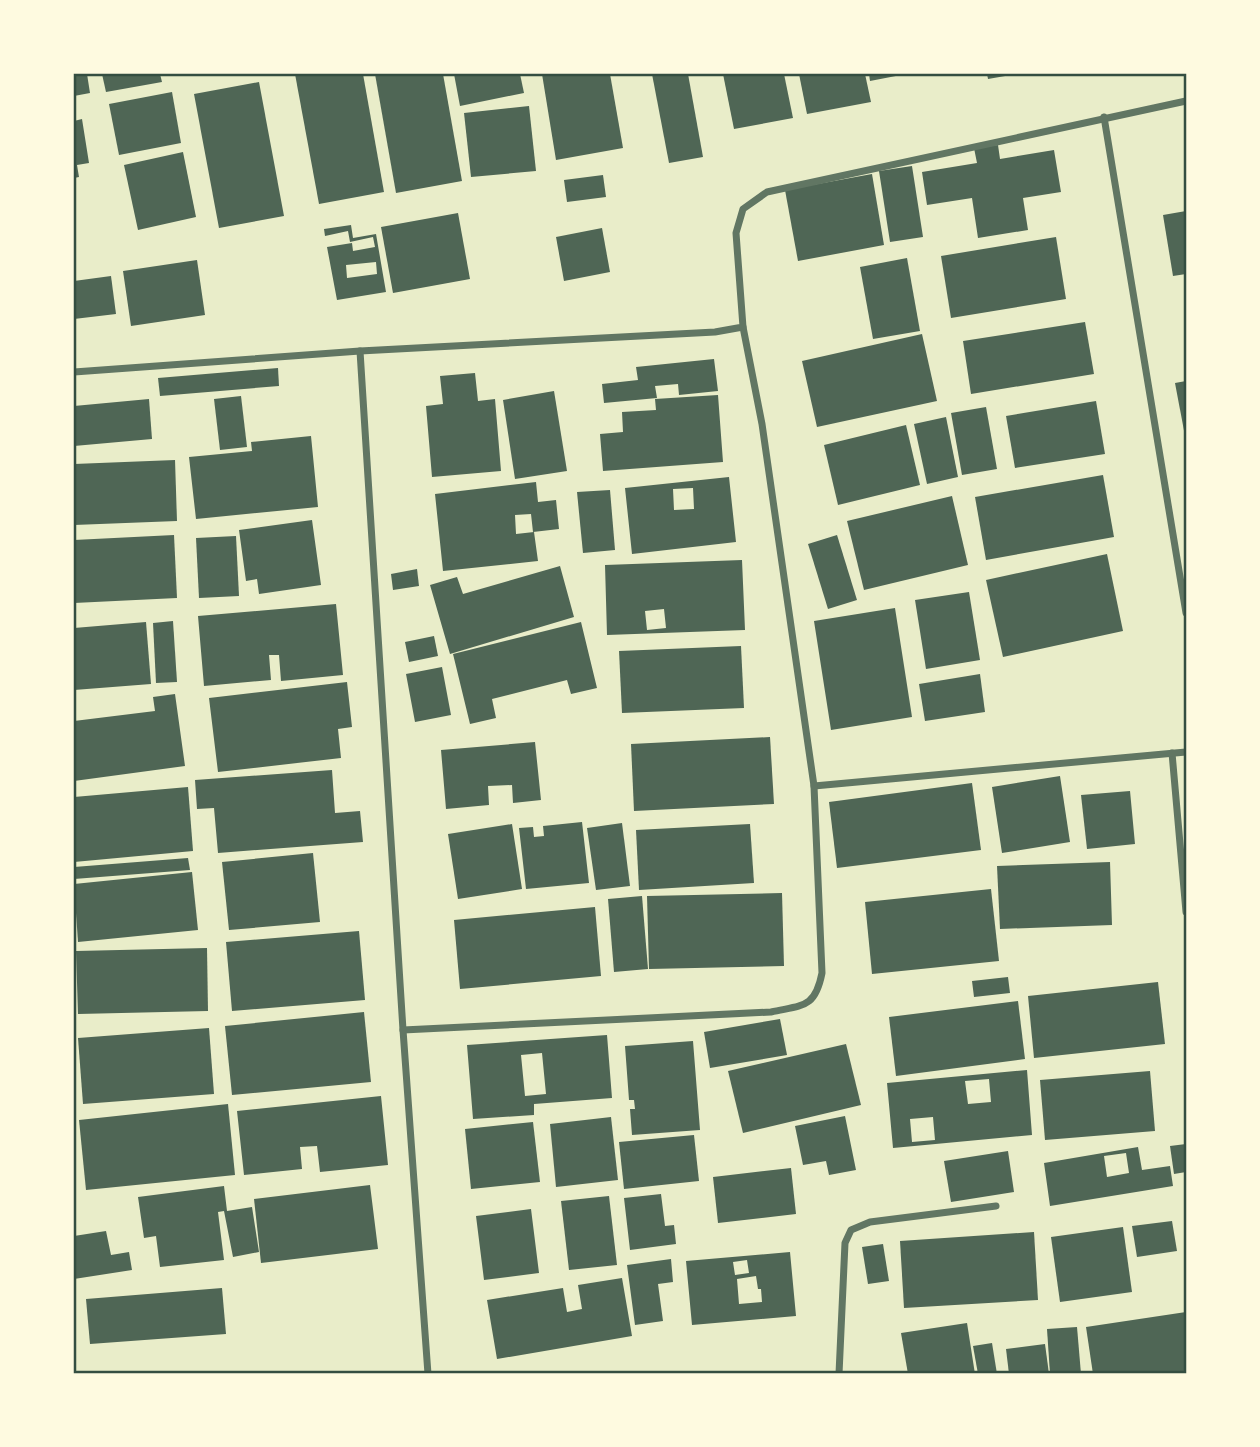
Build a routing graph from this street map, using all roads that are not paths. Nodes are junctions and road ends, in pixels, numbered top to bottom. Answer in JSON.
{"nodes":[{"id":1,"x":1186,"y":101,"type":"edge"},
{"id":2,"x":1104,"y":117,"type":"junction"},
{"id":3,"x":743,"y":327,"type":"junction"},
{"id":4,"x":360,"y":351,"type":"junction"},
{"id":5,"x":74,"y":372,"type":"edge"},
{"id":6,"x":1186,"y":612,"type":"edge"},
{"id":7,"x":1186,"y":752,"type":"edge"},
{"id":8,"x":1172,"y":753,"type":"junction"},
{"id":9,"x":814,"y":786,"type":"junction"},
{"id":10,"x":1186,"y":912,"type":"edge"},
{"id":11,"x":403,"y":1030,"type":"junction"},
{"id":12,"x":996,"y":1206,"type":"dead end"},
{"id":13,"x":428,"y":1374,"type":"edge"},
{"id":14,"x":839,"y":1374,"type":"edge"}],
"edges":[{"from":1,"to":2,"type":"street"},
{"from":2,"to":3,"type":"street"},
{"from":2,"to":6,"type":"street"},
{"from":3,"to":4,"type":"street"},
{"from":3,"to":9,"type":"street"},
{"from":4,"to":5,"type":"street"},
{"from":4,"to":11,"type":"street"},
{"from":7,"to":8,"type":"street"},
{"from":8,"to":9,"type":"street"},
{"from":8,"to":10,"type":"street"},
{"from":9,"to":11,"type":"street"},
{"from":11,"to":13,"type":"street"},
{"from":12,"to":14,"type":"street"}]}
